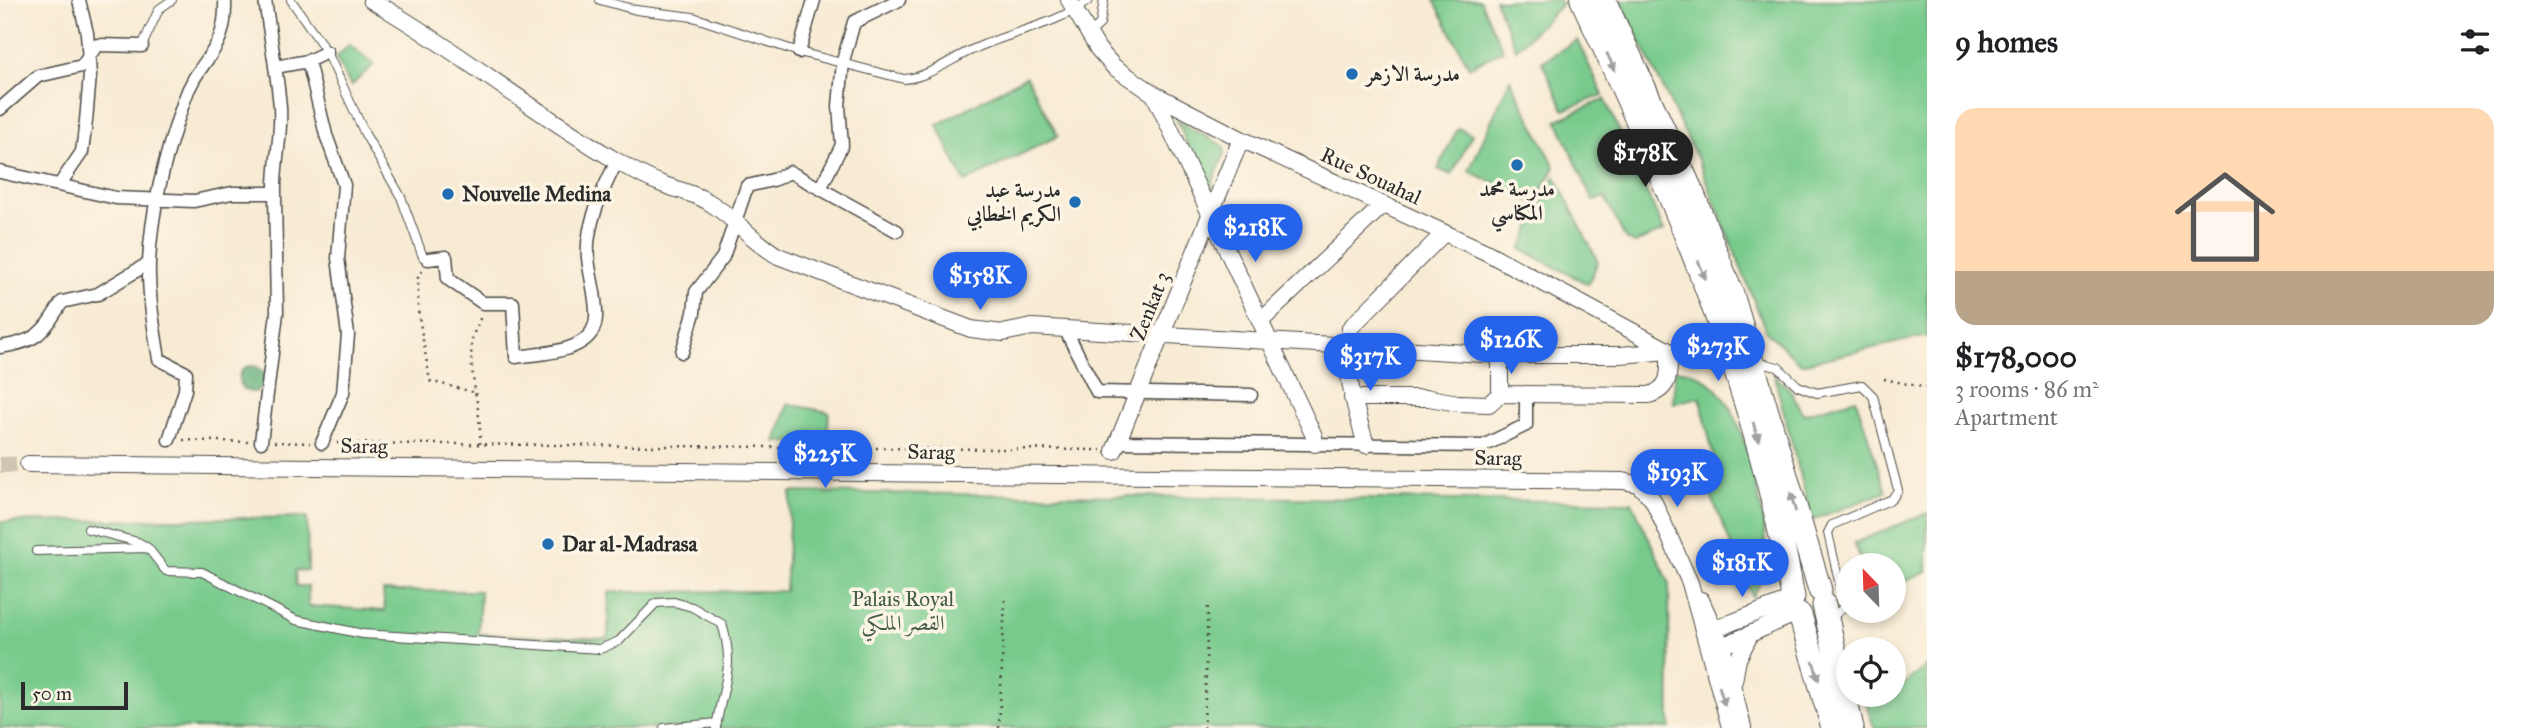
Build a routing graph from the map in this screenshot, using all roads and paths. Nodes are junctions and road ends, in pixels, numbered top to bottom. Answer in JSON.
{"nodes":[{"id":1,"x":79,"y":0,"type":"edge"},
{"id":2,"x":172,"y":0,"type":"edge"},
{"id":3,"x":225,"y":0,"type":"edge"},
{"id":4,"x":265,"y":0,"type":"edge"},
{"id":5,"x":291,"y":0,"type":"edge"},
{"id":6,"x":371,"y":0,"type":"edge"},
{"id":7,"x":600,"y":0,"type":"edge"},
{"id":8,"x":814,"y":0,"type":"edge"},
{"id":9,"x":899,"y":0,"type":"edge"},
{"id":10,"x":1089,"y":0,"type":"edge"},
{"id":11,"x":1104,"y":0,"type":"edge"},
{"id":12,"x":1582,"y":0,"type":"edge"},
{"id":13,"x":1604,"y":0,"type":"edge"},
{"id":14,"x":1072,"y":5,"type":"edge"},
{"id":15,"x":1089,"y":34,"type":"junction"},
{"id":16,"x":142,"y":46,"type":"joint"},
{"id":17,"x":327,"y":52,"type":"junction"},
{"id":18,"x":799,"y":52,"type":"junction"},
{"id":19,"x":88,"y":56,"type":"junction"},
{"id":20,"x":308,"y":61,"type":"junction"},
{"id":21,"x":843,"y":65,"type":"junction"},
{"id":22,"x":275,"y":67,"type":"junction"},
{"id":23,"x":1154,"y":94,"type":"junction"},
{"id":24,"x":0,"y":110,"type":"edge"},
{"id":25,"x":1241,"y":139,"type":"junction"},
{"id":26,"x":617,"y":161,"type":"junction"},
{"id":27,"x":0,"y":172,"type":"edge"},
{"id":28,"x":60,"y":184,"type":"junction"},
{"id":29,"x":821,"y":187,"type":"junction"},
{"id":30,"x":275,"y":193,"type":"junction"},
{"id":31,"x":155,"y":198,"type":"junction"},
{"id":32,"x":1383,"y":205,"type":"junction"},
{"id":33,"x":1210,"y":214,"type":"junction"},
{"id":34,"x":733,"y":220,"type":"junction"},
{"id":35,"x":897,"y":231,"type":"dead end"},
{"id":36,"x":1444,"y":233,"type":"junction"},
{"id":37,"x":428,"y":259,"type":"junction"},
{"id":38,"x":149,"y":262,"type":"junction"},
{"id":39,"x":483,"y":303,"type":"junction"},
{"id":40,"x":1262,"y":320,"type":"junction"},
{"id":41,"x":1065,"y":329,"type":"junction"},
{"id":42,"x":1162,"y":334,"type":"junction"},
{"id":43,"x":1271,"y":341,"type":"junction"},
{"id":44,"x":1346,"y":346,"type":"junction"},
{"id":45,"x":0,"y":347,"type":"edge"},
{"id":46,"x":682,"y":352,"type":"dead end"},
{"id":47,"x":1676,"y":353,"type":"junction"},
{"id":48,"x":1500,"y":355,"type":"junction"},
{"id":49,"x":1744,"y":364,"type":"junction"},
{"id":50,"x":1884,"y":379,"type":"dead end"},
{"id":51,"x":1927,"y":388,"type":"edge"},
{"id":52,"x":1138,"y":391,"type":"junction"},
{"id":53,"x":473,"y":392,"type":"junction"},
{"id":54,"x":1500,"y":394,"type":"junction"},
{"id":55,"x":1526,"y":394,"type":"junction"},
{"id":56,"x":1251,"y":395,"type":"dead end"},
{"id":57,"x":1352,"y":398,"type":"junction"},
{"id":58,"x":170,"y":440,"type":"joint"},
{"id":59,"x":261,"y":442,"type":"junction"},
{"id":60,"x":322,"y":443,"type":"junction"},
{"id":61,"x":480,"y":444,"type":"junction"},
{"id":62,"x":1315,"y":444,"type":"junction"},
{"id":63,"x":1366,"y":445,"type":"junction"},
{"id":64,"x":1116,"y":446,"type":"junction"},
{"id":65,"x":28,"y":464,"type":"tunnel mouth"},
{"id":66,"x":88,"y":529,"type":"dead end"},
{"id":67,"x":148,"y":548,"type":"junction"},
{"id":68,"x":36,"y":551,"type":"dead end"},
{"id":69,"x":1690,"y":583,"type":"junction"},
{"id":70,"x":1005,"y":600,"type":"dead end"},
{"id":71,"x":1208,"y":602,"type":"dead end"},
{"id":72,"x":1704,"y":604,"type":"junction"},
{"id":73,"x":1823,"y":605,"type":"junction"},
{"id":74,"x":1796,"y":606,"type":"junction"},
{"id":75,"x":1745,"y":617,"type":"junction"},
{"id":76,"x":1709,"y":631,"type":"junction"},
{"id":77,"x":1749,"y":637,"type":"junction"},
{"id":78,"x":1715,"y":648,"type":"junction"},
{"id":79,"x":1734,"y":683,"type":"junction"},
{"id":80,"x":717,"y":725,"type":"edge"},
{"id":81,"x":1736,"y":727,"type":"edge"},
{"id":82,"x":664,"y":728,"type":"edge"},
{"id":83,"x":999,"y":728,"type":"edge"},
{"id":84,"x":1204,"y":728,"type":"edge"},
{"id":85,"x":1833,"y":728,"type":"edge"},
{"id":86,"x":1852,"y":728,"type":"edge"}],
"edges":[{"from":1,"to":19,"type":"street"},
{"from":2,"to":16,"type":"lane"},
{"from":3,"to":31,"type":"street"},
{"from":4,"to":22,"type":"street"},
{"from":5,"to":17,"type":"lane"},
{"from":6,"to":26,"type":"street"},
{"from":7,"to":18,"type":"lane"},
{"from":8,"to":18,"type":"street"},
{"from":9,"to":21,"type":"street"},
{"from":10,"to":14,"type":"lane"},
{"from":11,"to":15,"type":"lane"},
{"from":12,"to":49,"type":"main road","one_way":true},
{"from":13,"to":49,"type":"main road"},
{"from":14,"to":15,"type":"street","name":"Rue Souahal"},
{"from":14,"to":21,"type":"lane"},
{"from":15,"to":23,"type":"street","name":"Rue Souahal"},
{"from":16,"to":19,"type":"street"},
{"from":17,"to":20,"type":"street"},
{"from":17,"to":37,"type":"lane"},
{"from":18,"to":21,"type":"lane"},
{"from":19,"to":24,"type":"street"},
{"from":19,"to":28,"type":"street"},
{"from":20,"to":22,"type":"street"},
{"from":20,"to":60,"type":"street"},
{"from":21,"to":29,"type":"street"},
{"from":22,"to":30,"type":"street"},
{"from":23,"to":25,"type":"street","name":"Rue Souahal"},
{"from":23,"to":33,"type":"street"},
{"from":25,"to":32,"type":"street","name":"Rue Souahal"},
{"from":25,"to":33,"type":"street","name":"Zenkat 3"},
{"from":26,"to":34,"type":"street"},
{"from":26,"to":39,"type":"street"},
{"from":27,"to":28,"type":"street"},
{"from":28,"to":31,"type":"street"},
{"from":29,"to":34,"type":"street"},
{"from":29,"to":35,"type":"street"},
{"from":30,"to":31,"type":"street"},
{"from":30,"to":59,"type":"street"},
{"from":31,"to":38,"type":"street"},
{"from":32,"to":36,"type":"street","name":"Rue Souahal"},
{"from":32,"to":40,"type":"street"},
{"from":33,"to":40,"type":"street"},
{"from":33,"to":42,"type":"street","name":"Zenkat 3"},
{"from":34,"to":41,"type":"street"},
{"from":34,"to":46,"type":"street"},
{"from":36,"to":44,"type":"street"},
{"from":36,"to":47,"type":"street","name":"Rue Souahal"},
{"from":37,"to":39,"type":"street"},
{"from":37,"to":53,"type":"path"},
{"from":38,"to":45,"type":"street"},
{"from":38,"to":58,"type":"street"},
{"from":39,"to":53,"type":"path"},
{"from":40,"to":43,"type":"street"},
{"from":41,"to":42,"type":"street"},
{"from":41,"to":52,"type":"street"},
{"from":42,"to":43,"type":"street"},
{"from":42,"to":52,"type":"street","name":"Zenkat 3"},
{"from":43,"to":44,"type":"street"},
{"from":43,"to":62,"type":"street"},
{"from":44,"to":48,"type":"street"},
{"from":44,"to":57,"type":"street"},
{"from":47,"to":48,"type":"street"},
{"from":47,"to":49,"type":"street"},
{"from":47,"to":55,"type":"street"},
{"from":48,"to":54,"type":"street"},
{"from":73,"to":49,"type":"main road","one_way":true},
{"from":49,"to":73,"type":"lane"},
{"from":49,"to":74,"type":"main road","one_way":true},
{"from":50,"to":51,"type":"path"},
{"from":52,"to":56,"type":"street"},
{"from":52,"to":64,"type":"street","name":"Zenkat 3"},
{"from":53,"to":61,"type":"path"},
{"from":54,"to":55,"type":"street"},
{"from":54,"to":57,"type":"street"},
{"from":55,"to":63,"type":"street"},
{"from":57,"to":63,"type":"street"},
{"from":58,"to":59,"type":"path"},
{"from":59,"to":60,"type":"path"},
{"from":60,"to":61,"type":"path"},
{"from":61,"to":64,"type":"path"},
{"from":62,"to":63,"type":"street"},
{"from":62,"to":64,"type":"street"},
{"from":65,"to":69,"type":"street","name":"Sarag"},
{"from":66,"to":67,"type":"lane"},
{"from":67,"to":68,"type":"lane"},
{"from":67,"to":80,"type":"lane"},
{"from":69,"to":72,"type":"street"},
{"from":69,"to":76,"type":"street"},
{"from":70,"to":83,"type":"path"},
{"from":71,"to":84,"type":"path"},
{"from":72,"to":75,"type":"street"},
{"from":72,"to":76,"type":"street"},
{"from":73,"to":74,"type":"main road"},
{"from":73,"to":86,"type":"main road"},
{"from":74,"to":75,"type":"street"},
{"from":74,"to":77,"type":"street"},
{"from":74,"to":85,"type":"main road","one_way":true},
{"from":75,"to":76,"type":"street"},
{"from":76,"to":78,"type":"street"},
{"from":77,"to":78,"type":"street"},
{"from":77,"to":79,"type":"street"},
{"from":78,"to":79,"type":"street"},
{"from":78,"to":81,"type":"street","one_way":true},
{"from":79,"to":81,"type":"street"},
{"from":80,"to":82,"type":"lane"}]}
